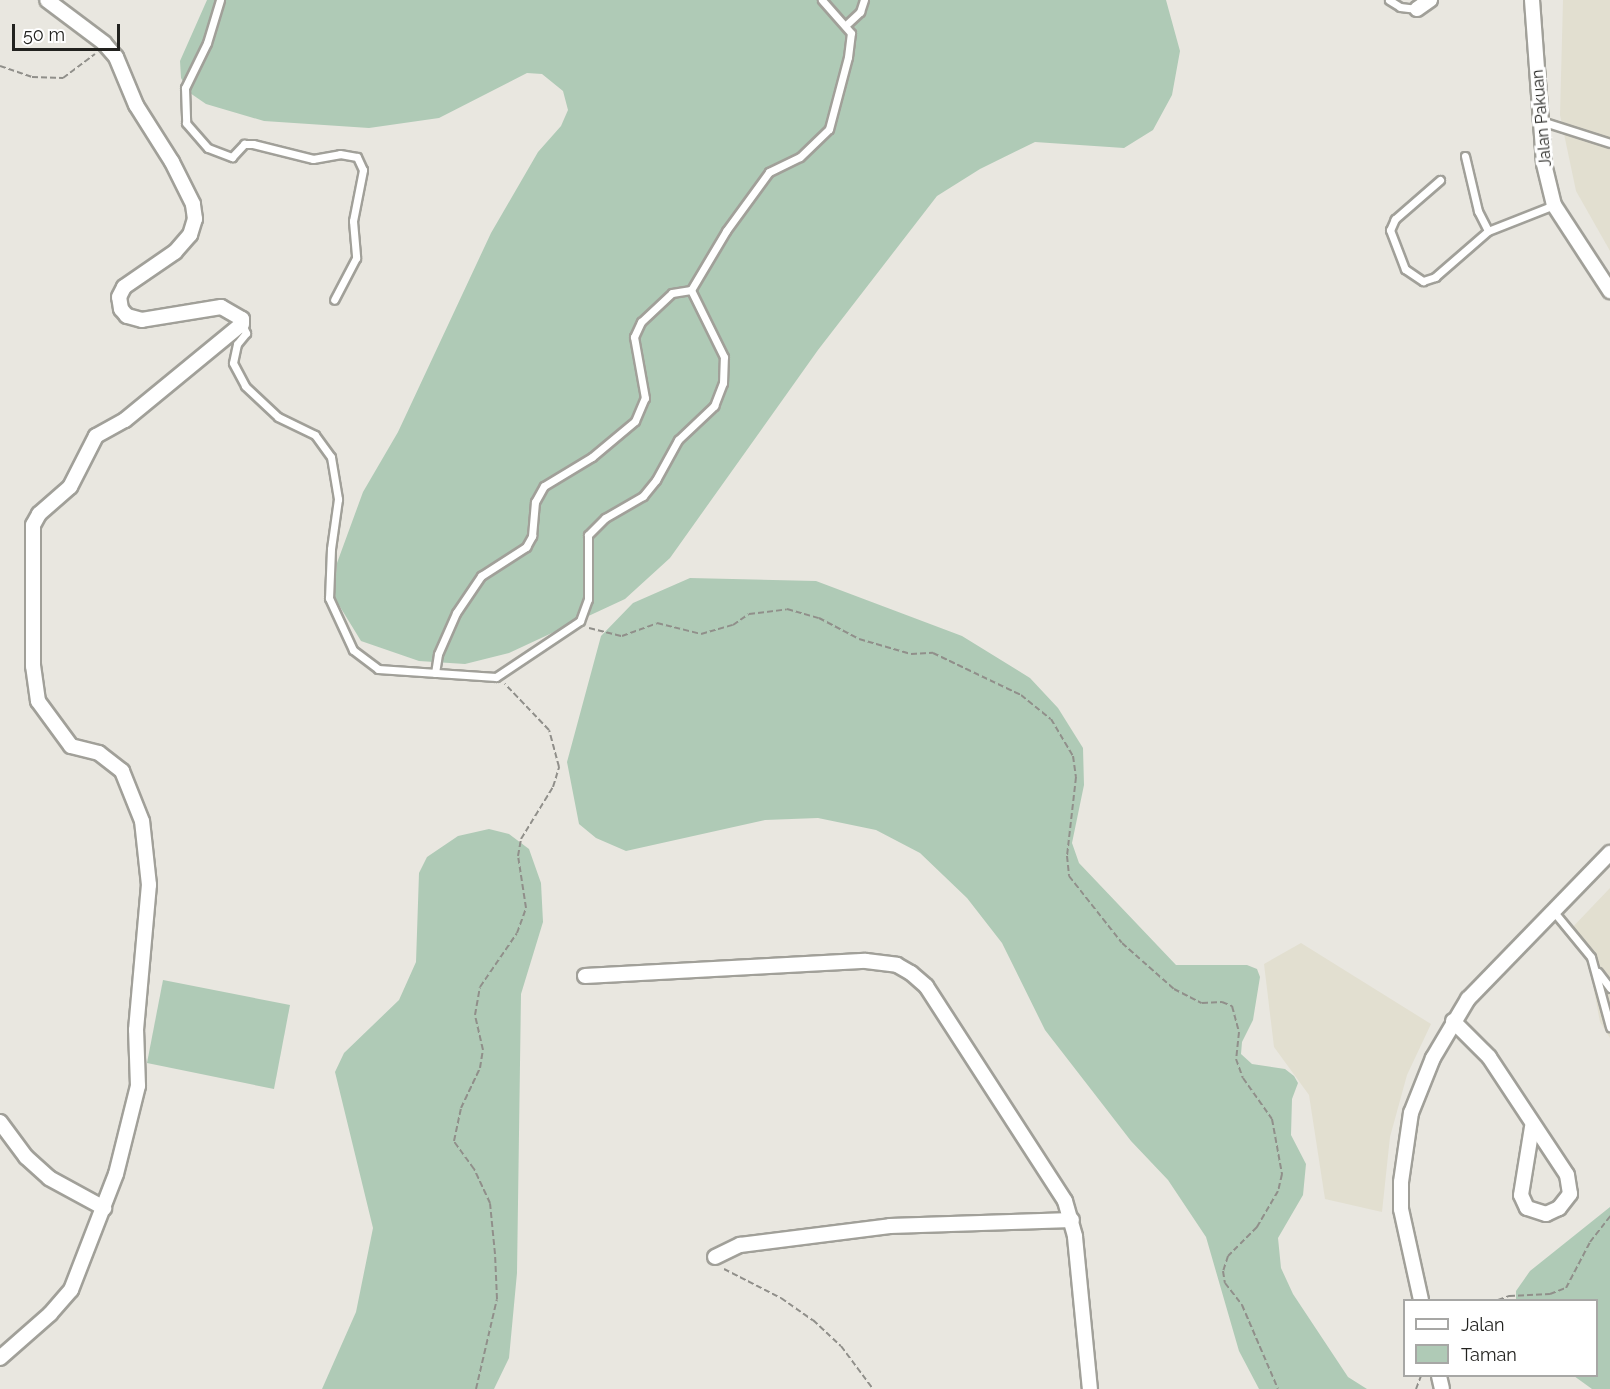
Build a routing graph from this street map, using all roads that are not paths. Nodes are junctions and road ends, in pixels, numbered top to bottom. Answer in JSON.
{"nodes":[{"id":1,"x":47,"y":0,"type":"edge"},
{"id":2,"x":220,"y":0,"type":"edge"},
{"id":3,"x":822,"y":0,"type":"edge"},
{"id":4,"x":864,"y":0,"type":"edge"},
{"id":5,"x":1389,"y":0,"type":"edge"},
{"id":6,"x":1430,"y":0,"type":"edge"},
{"id":7,"x":1532,"y":0,"type":"edge"},
{"id":8,"x":1417,"y":9,"type":"joint"},
{"id":9,"x":847,"y":24,"type":"junction"},
{"id":10,"x":1541,"y":121,"type":"junction"},
{"id":11,"x":1610,"y":143,"type":"edge"},
{"id":12,"x":1465,"y":156,"type":"dead end"},
{"id":13,"x":1440,"y":180,"type":"dead end"},
{"id":14,"x":1554,"y":205,"type":"junction"},
{"id":15,"x":1488,"y":231,"type":"junction"},
{"id":16,"x":691,"y":290,"type":"junction"},
{"id":17,"x":1610,"y":291,"type":"edge"},
{"id":18,"x":334,"y":300,"type":"dead end"},
{"id":19,"x":242,"y":324,"type":"junction"},
{"id":20,"x":435,"y":673,"type":"junction"},
{"id":21,"x":1610,"y":854,"type":"edge"},
{"id":22,"x":1554,"y":912,"type":"junction"},
{"id":23,"x":1595,"y":967,"type":"junction"},
{"id":24,"x":585,"y":976,"type":"dead end"},
{"id":25,"x":1610,"y":988,"type":"edge"},
{"id":26,"x":1453,"y":1021,"type":"junction"},
{"id":27,"x":1610,"y":1027,"type":"edge"},
{"id":28,"x":0,"y":1122,"type":"edge"},
{"id":29,"x":1532,"y":1127,"type":"junction"},
{"id":30,"x":104,"y":1208,"type":"junction"},
{"id":31,"x":1072,"y":1220,"type":"junction"},
{"id":32,"x":715,"y":1257,"type":"road end"},
{"id":33,"x":1420,"y":1299,"type":"edge"},
{"id":34,"x":0,"y":1358,"type":"edge"},
{"id":35,"x":1090,"y":1389,"type":"edge"}],
"edges":[{"from":1,"to":19,"type":"street"},
{"from":2,"to":18,"type":"lane"},
{"from":3,"to":9,"type":"lane"},
{"from":4,"to":9,"type":"lane"},
{"from":5,"to":8,"type":"lane"},
{"from":6,"to":8,"type":"street"},
{"from":7,"to":10,"type":"street","name":"Jalan Pakuan"},
{"from":9,"to":16,"type":"lane"},
{"from":10,"to":11,"type":"lane"},
{"from":10,"to":14,"type":"street","name":"Jalan Pakuan"},
{"from":12,"to":15,"type":"lane"},
{"from":13,"to":15,"type":"lane"},
{"from":14,"to":15,"type":"lane"},
{"from":14,"to":17,"type":"street","name":"Jalan Pakuan"},
{"from":16,"to":20,"type":"lane"},
{"from":16,"to":20,"type":"lane"},
{"from":19,"to":20,"type":"lane"},
{"from":19,"to":30,"type":"street"},
{"from":21,"to":22,"type":"street"},
{"from":22,"to":23,"type":"lane"},
{"from":22,"to":26,"type":"street"},
{"from":23,"to":25,"type":"lane"},
{"from":23,"to":27,"type":"lane"},
{"from":24,"to":31,"type":"street"},
{"from":26,"to":29,"type":"street"},
{"from":26,"to":33,"type":"street"},
{"from":28,"to":30,"type":"street"},
{"from":29,"to":29,"type":"street"},
{"from":30,"to":34,"type":"street"},
{"from":31,"to":32,"type":"street"},
{"from":31,"to":35,"type":"street"}]}
